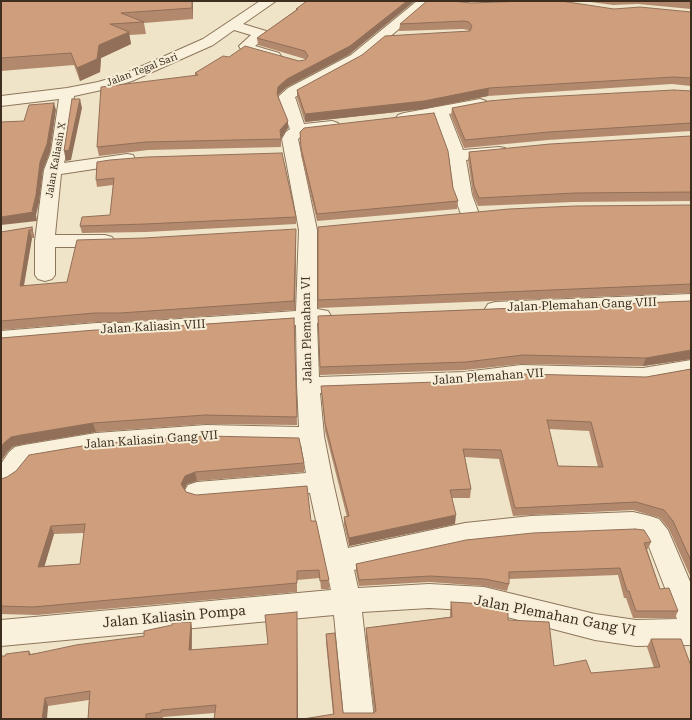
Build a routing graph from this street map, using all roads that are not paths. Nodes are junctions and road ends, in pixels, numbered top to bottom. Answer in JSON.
{"nodes":[{"id":1,"x":270,"y":1,"type":"edge"},
{"id":2,"x":425,"y":1,"type":"edge"},
{"id":3,"x":234,"y":26,"type":"junction"},
{"id":4,"x":405,"y":37,"type":"edge"},
{"id":5,"x":380,"y":38,"type":"junction"},
{"id":6,"x":285,"y":59,"type":"edge"},
{"id":7,"x":67,"y":93,"type":"junction"},
{"id":8,"x":1,"y":101,"type":"edge"},
{"id":9,"x":495,"y":102,"type":"edge"},
{"id":10,"x":440,"y":112,"type":"junction"},
{"id":11,"x":388,"y":120,"type":"edge"},
{"id":12,"x":353,"y":124,"type":"edge"},
{"id":13,"x":299,"y":130,"type":"junction"},
{"id":14,"x":511,"y":150,"type":"edge"},
{"id":15,"x":457,"y":157,"type":"junction"},
{"id":16,"x":141,"y":158,"type":"edge"},
{"id":17,"x":52,"y":170,"type":"junction"},
{"id":18,"x":470,"y":214,"type":"edge"},
{"id":19,"x":41,"y":232,"type":"junction"},
{"id":20,"x":124,"y":240,"type":"edge"},
{"id":21,"x":45,"y":275,"type":"dead end"},
{"id":22,"x":691,"y":301,"type":"edge"},
{"id":23,"x":479,"y":310,"type":"edge"},
{"id":24,"x":337,"y":316,"type":"edge"},
{"id":25,"x":306,"y":317,"type":"junction"},
{"id":26,"x":1,"y":338,"type":"edge"},
{"id":27,"x":691,"y":368,"type":"edge"},
{"id":28,"x":308,"y":386,"type":"junction"},
{"id":29,"x":312,"y":436,"type":"junction"},
{"id":30,"x":1,"y":476,"type":"edge"},
{"id":31,"x":320,"y":482,"type":"junction"},
{"id":32,"x":197,"y":492,"type":"dead end"},
{"id":33,"x":339,"y":562,"type":"junction"},
{"id":34,"x":347,"y":601,"type":"junction"},
{"id":35,"x":691,"y":619,"type":"edge"},
{"id":36,"x":691,"y":632,"type":"edge"},
{"id":37,"x":1,"y":633,"type":"edge"},
{"id":38,"x":359,"y":719,"type":"edge"}],
"edges":[{"from":1,"to":3,"type":"street","name":"Jalan Tegal Sari"},
{"from":2,"to":5,"type":"street"},
{"from":3,"to":6,"type":"street"},
{"from":3,"to":7,"type":"street","name":"Jalan Tegal Sari"},
{"from":4,"to":5,"type":"street"},
{"from":5,"to":13,"type":"street"},
{"from":7,"to":8,"type":"street","name":"Jalan Tegal Sari"},
{"from":7,"to":17,"type":"street","name":"Jalan Kaliasin X"},
{"from":9,"to":10,"type":"street"},
{"from":10,"to":11,"type":"street"},
{"from":10,"to":15,"type":"street"},
{"from":12,"to":13,"type":"street"},
{"from":13,"to":25,"type":"street","name":"Jalan Plemahan VI"},
{"from":14,"to":15,"type":"street"},
{"from":15,"to":18,"type":"street"},
{"from":16,"to":17,"type":"street"},
{"from":17,"to":19,"type":"street","name":"Jalan Kaliasin X"},
{"from":19,"to":20,"type":"street"},
{"from":19,"to":21,"type":"street","name":"Jalan Kaliasin X"},
{"from":22,"to":23,"type":"street","name":"Jalan Plemahan Gang VIII"},
{"from":24,"to":25,"type":"street"},
{"from":25,"to":26,"type":"street","name":"Jalan Kaliasin VIII"},
{"from":25,"to":28,"type":"street","name":"Jalan Plemahan VI"},
{"from":27,"to":28,"type":"street","name":"Jalan Plemahan VII"},
{"from":28,"to":29,"type":"street","name":"Jalan Plemahan VI"},
{"from":29,"to":30,"type":"street","name":"Jalan Kaliasin Gang VII"},
{"from":29,"to":31,"type":"street","name":"Jalan Plemahan VI"},
{"from":31,"to":32,"type":"street"},
{"from":31,"to":33,"type":"street","name":"Jalan Plemahan VI"},
{"from":33,"to":34,"type":"street","name":"Jalan Plemahan VI"},
{"from":33,"to":35,"type":"street"},
{"from":34,"to":36,"type":"street","name":"Jalan Plemahan Gang VI"},
{"from":34,"to":37,"type":"street","name":"Jalan Kaliasin Pompa"},
{"from":34,"to":38,"type":"street","name":"Jalan Plemahan VI"}]}
